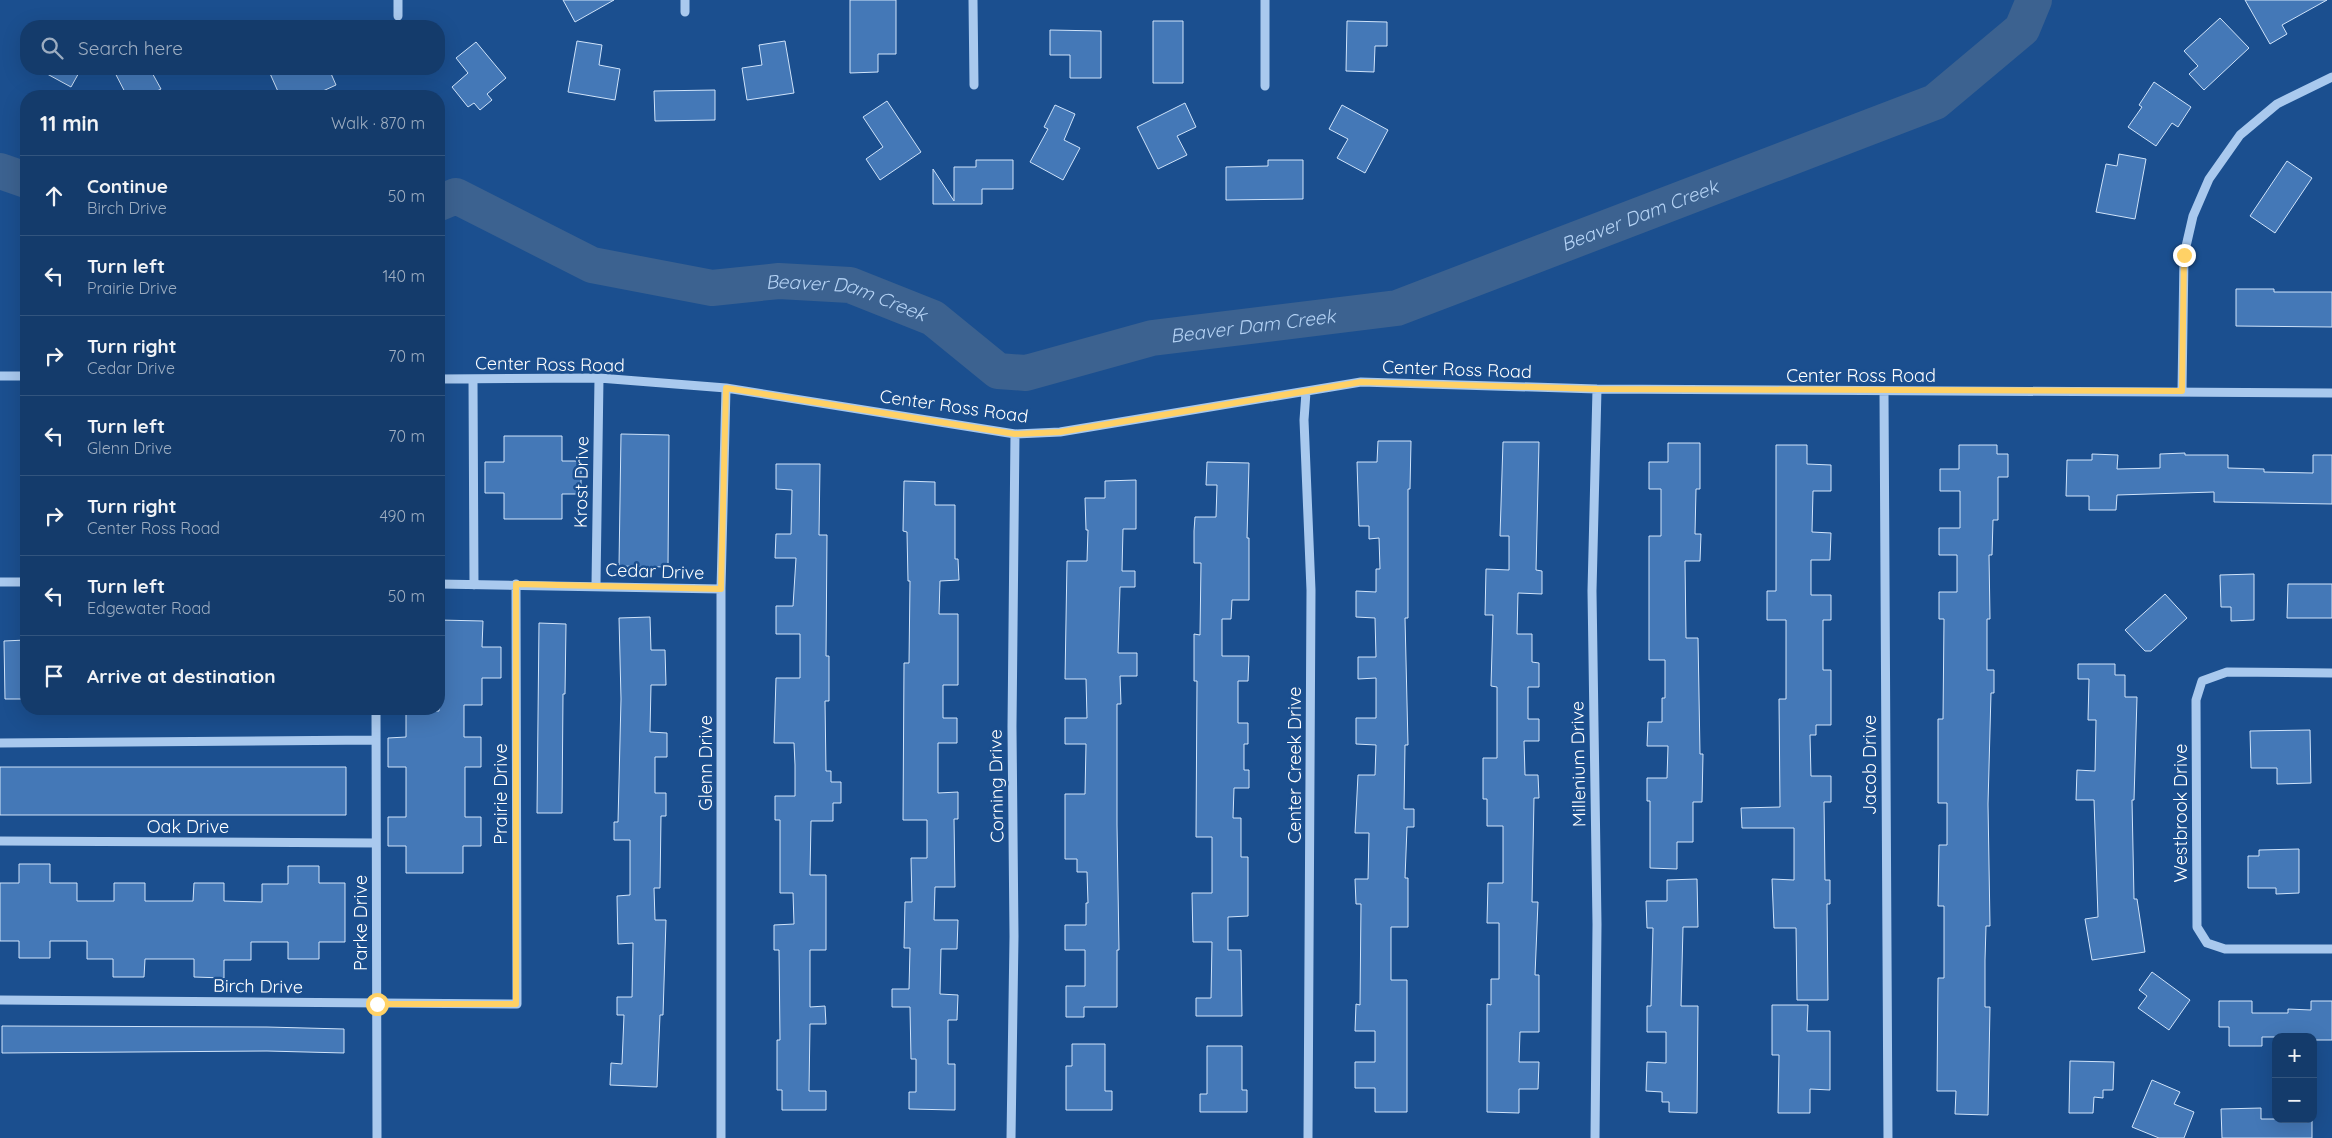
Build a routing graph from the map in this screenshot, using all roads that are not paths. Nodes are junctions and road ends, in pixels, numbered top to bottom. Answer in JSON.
{"nodes":[{"id":1,"x":398,"y":0,"type":"edge"},
{"id":2,"x":686,"y":0,"type":"edge"},
{"id":3,"x":973,"y":0,"type":"edge"},
{"id":4,"x":1264,"y":0,"type":"edge"},
{"id":5,"x":685,"y":12,"type":"dead end"},
{"id":6,"x":398,"y":16,"type":"dead end"},
{"id":7,"x":2332,"y":77,"type":"edge"},
{"id":8,"x":974,"y":85,"type":"dead end"},
{"id":9,"x":1265,"y":86,"type":"dead end"},
{"id":10,"x":0,"y":376,"type":"edge"},
{"id":11,"x":20,"y":376,"type":"edge"},
{"id":12,"x":598,"y":378,"type":"junction"},
{"id":13,"x":445,"y":379,"type":"edge"},
{"id":14,"x":473,"y":379,"type":"junction"},
{"id":15,"x":726,"y":388,"type":"junction"},
{"id":16,"x":1597,"y":389,"type":"junction"},
{"id":17,"x":2182,"y":391,"type":"junction"},
{"id":18,"x":1306,"y":392,"type":"junction"},
{"id":19,"x":1884,"y":392,"type":"junction"},
{"id":20,"x":2332,"y":393,"type":"edge"},
{"id":21,"x":1015,"y":434,"type":"junction"},
{"id":22,"x":0,"y":582,"type":"edge"},
{"id":23,"x":20,"y":582,"type":"edge"},
{"id":24,"x":445,"y":584,"type":"edge"},
{"id":25,"x":516,"y":584,"type":"junction"},
{"id":26,"x":474,"y":585,"type":"junction"},
{"id":27,"x":596,"y":586,"type":"junction"},
{"id":28,"x":721,"y":589,"type":"junction"},
{"id":29,"x":2332,"y":673,"type":"edge"},
{"id":30,"x":376,"y":715,"type":"edge"},
{"id":31,"x":376,"y":740,"type":"junction"},
{"id":32,"x":0,"y":743,"type":"edge"},
{"id":33,"x":0,"y":841,"type":"edge"},
{"id":34,"x":376,"y":843,"type":"junction"},
{"id":35,"x":2332,"y":949,"type":"edge"},
{"id":36,"x":0,"y":1000,"type":"edge"},
{"id":37,"x":377,"y":1004,"type":"junction"},
{"id":38,"x":516,"y":1004,"type":"joint"},
{"id":39,"x":377,"y":1138,"type":"edge"},
{"id":40,"x":721,"y":1138,"type":"edge"},
{"id":41,"x":1011,"y":1138,"type":"edge"},
{"id":42,"x":1308,"y":1138,"type":"edge"},
{"id":43,"x":1595,"y":1138,"type":"edge"},
{"id":44,"x":1888,"y":1138,"type":"edge"}],
"edges":[{"from":1,"to":6,"type":"street"},
{"from":2,"to":5,"type":"street"},
{"from":3,"to":8,"type":"street"},
{"from":4,"to":9,"type":"street"},
{"from":7,"to":17,"type":"street"},
{"from":10,"to":11,"type":"street"},
{"from":12,"to":14,"type":"street","name":"Center Ross Road"},
{"from":12,"to":15,"type":"street","name":"Center Ross Road"},
{"from":12,"to":27,"type":"street","name":"Krost Drive"},
{"from":13,"to":14,"type":"street","name":"Center Ross Road"},
{"from":14,"to":26,"type":"street"},
{"from":15,"to":21,"type":"street","name":"Center Ross Road"},
{"from":15,"to":28,"type":"street","name":"Glenn Drive"},
{"from":16,"to":18,"type":"street","name":"Center Ross Road"},
{"from":16,"to":19,"type":"street","name":"Center Ross Road"},
{"from":16,"to":43,"type":"street","name":"Millenium Drive"},
{"from":17,"to":19,"type":"street","name":"Center Ross Road"},
{"from":17,"to":20,"type":"street","name":"Center Ross Road"},
{"from":18,"to":21,"type":"street","name":"Center Ross Road"},
{"from":18,"to":42,"type":"street","name":"Center Creek Drive"},
{"from":19,"to":44,"type":"street","name":"Jacob Drive"},
{"from":21,"to":41,"type":"street","name":"Corning Drive"},
{"from":22,"to":23,"type":"street"},
{"from":24,"to":26,"type":"street","name":"Cedar Drive"},
{"from":25,"to":26,"type":"street","name":"Cedar Drive"},
{"from":25,"to":27,"type":"street","name":"Cedar Drive"},
{"from":25,"to":38,"type":"street","name":"Prairie Drive"},
{"from":27,"to":28,"type":"street","name":"Cedar Drive"},
{"from":28,"to":40,"type":"street","name":"Glenn Drive"},
{"from":29,"to":35,"type":"street","name":"Westbrook Drive"},
{"from":30,"to":31,"type":"street","name":"Parke Drive"},
{"from":31,"to":32,"type":"street"},
{"from":31,"to":34,"type":"street","name":"Parke Drive"},
{"from":33,"to":34,"type":"street","name":"Oak Drive"},
{"from":34,"to":37,"type":"street","name":"Parke Drive"},
{"from":36,"to":37,"type":"street","name":"Birch Drive"},
{"from":37,"to":38,"type":"street","name":"Birch Drive"},
{"from":37,"to":39,"type":"street","name":"Parke Drive"}]}
